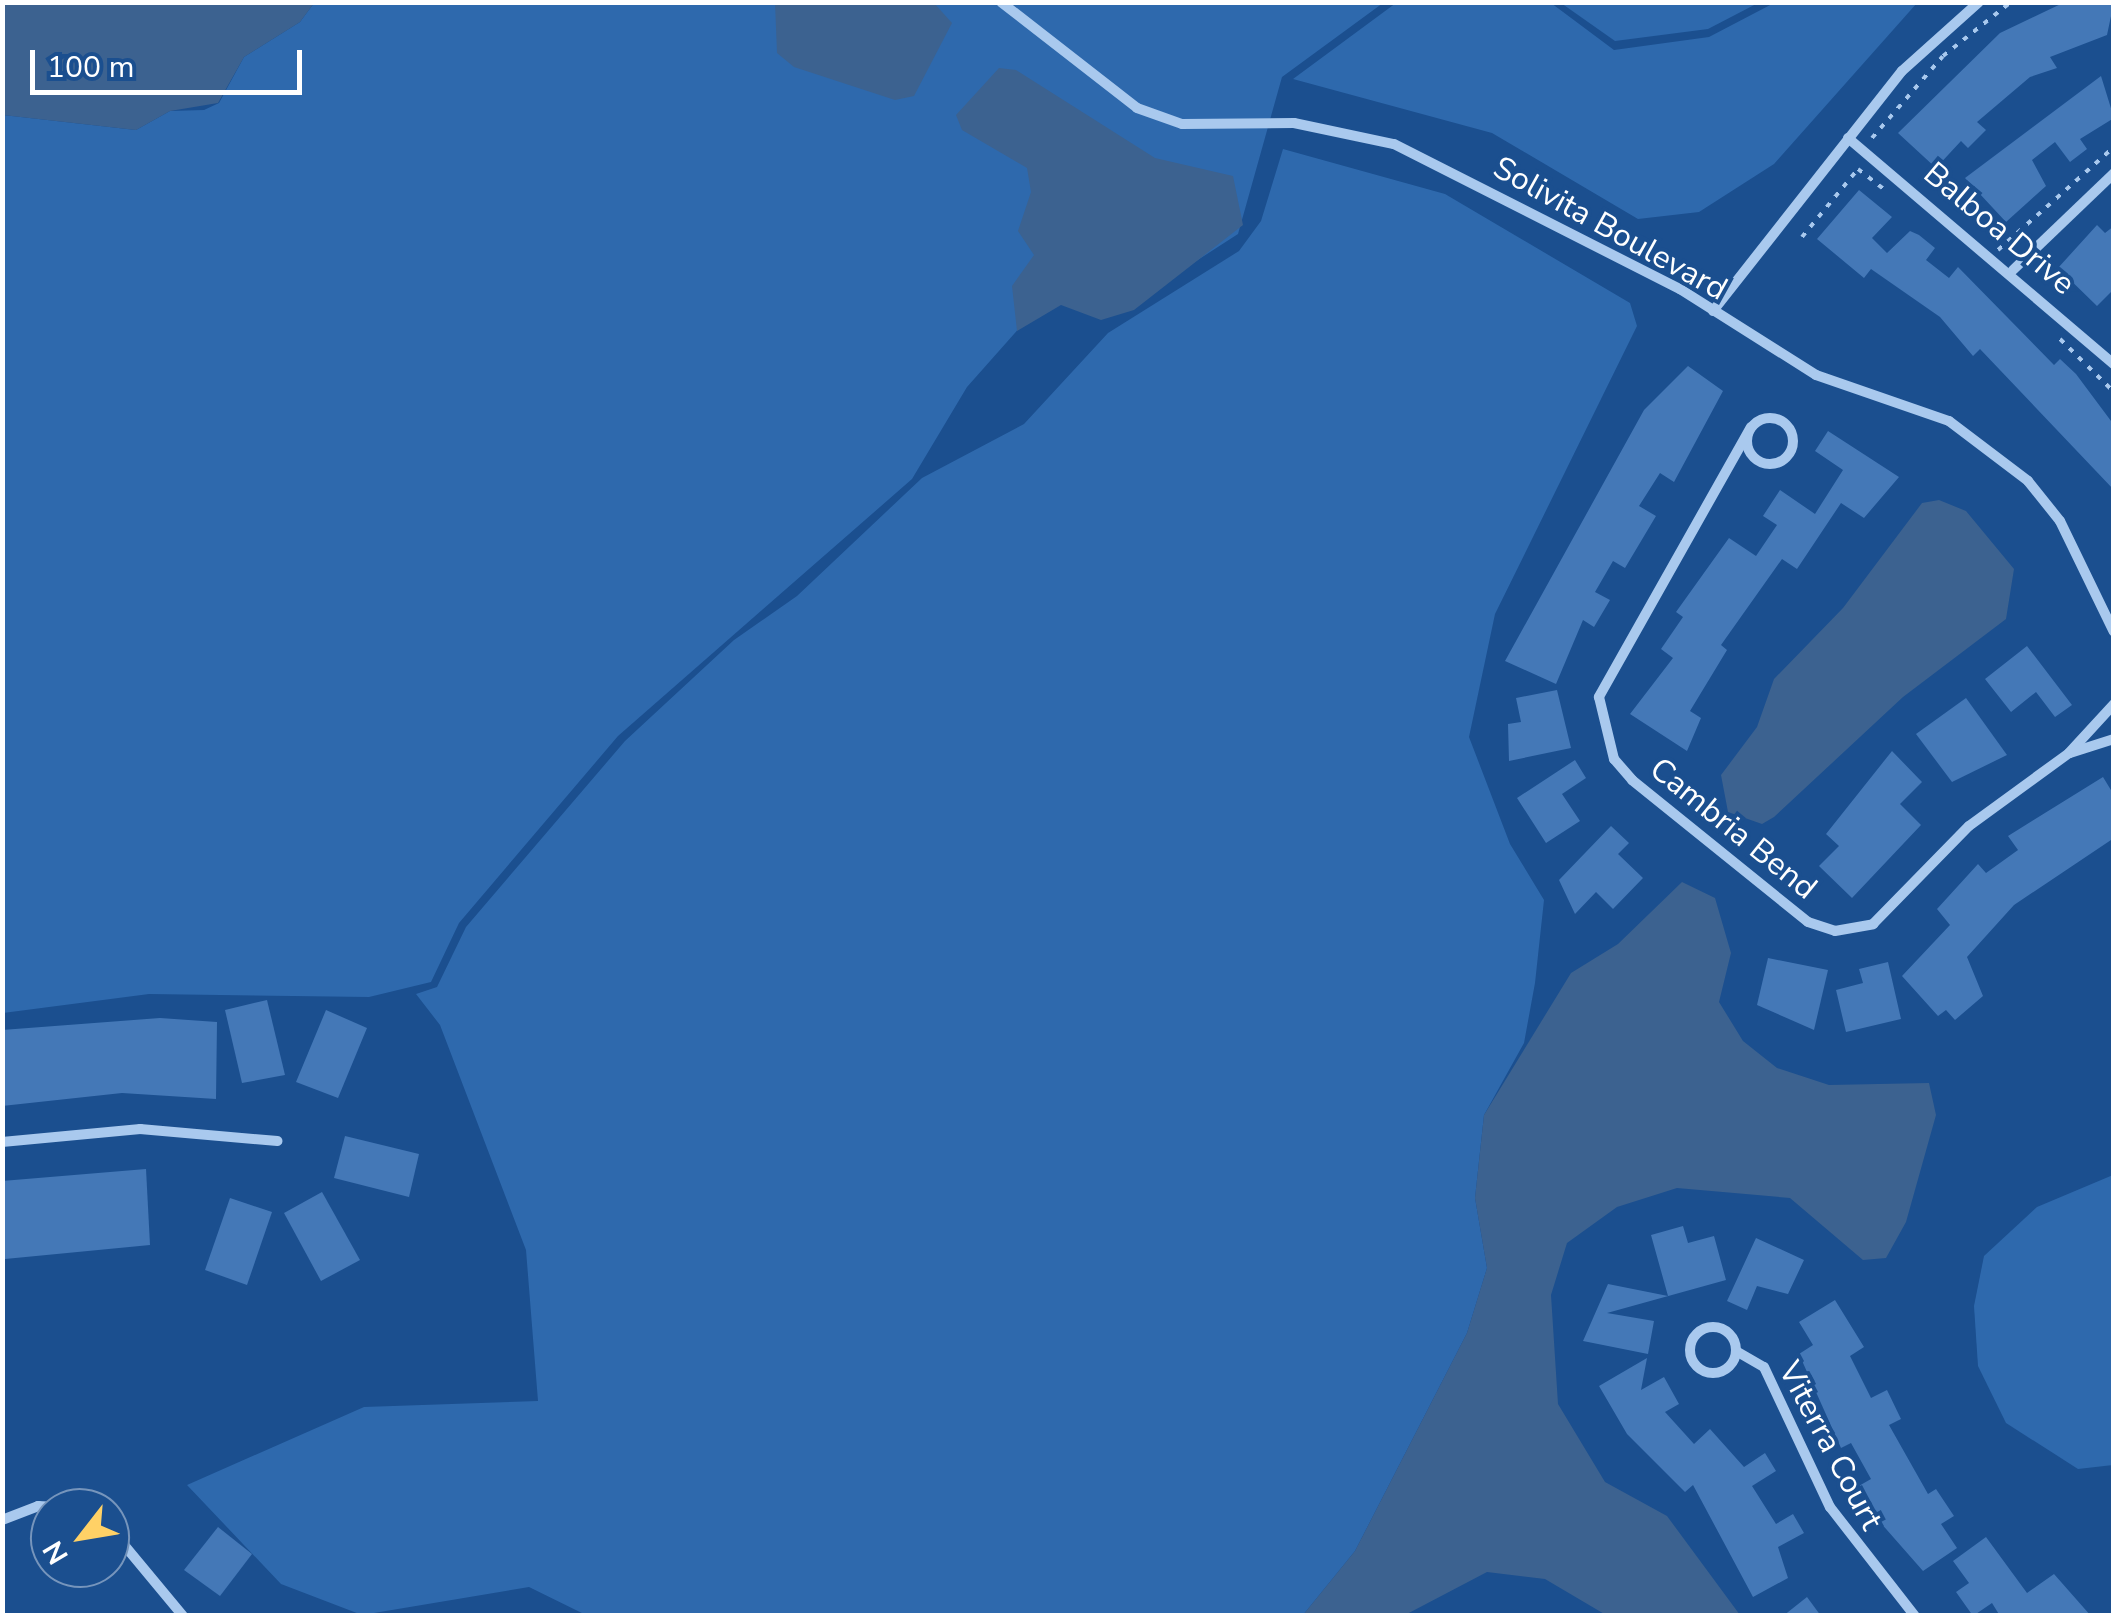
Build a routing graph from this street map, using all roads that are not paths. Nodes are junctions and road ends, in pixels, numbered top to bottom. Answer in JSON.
{"nodes":[{"id":1,"x":1001,"y":2,"type":"edge"},
{"id":2,"x":1979,"y":2,"type":"edge"},
{"id":3,"x":1848,"y":138,"type":"junction"},
{"id":4,"x":2114,"y":173,"type":"edge"},
{"id":5,"x":2013,"y":270,"type":"junction"},
{"id":6,"x":1712,"y":311,"type":"junction"},
{"id":7,"x":2114,"y":364,"type":"edge"},
{"id":8,"x":1751,"y":427,"type":"junction"},
{"id":9,"x":2114,"y":632,"type":"edge"},
{"id":10,"x":2114,"y":704,"type":"edge"},
{"id":11,"x":2114,"y":739,"type":"edge"},
{"id":12,"x":2069,"y":753,"type":"junction"},
{"id":13,"x":277,"y":1141,"type":"dead end"},
{"id":14,"x":2,"y":1142,"type":"edge"},
{"id":15,"x":1736,"y":1351,"type":"junction"},
{"id":16,"x":30,"y":1509,"type":"edge"},
{"id":17,"x":2,"y":1520,"type":"edge"},
{"id":18,"x":130,"y":1552,"type":"edge"},
{"id":19,"x":184,"y":1616,"type":"edge"},
{"id":20,"x":1915,"y":1616,"type":"edge"}],
"edges":[{"from":1,"to":6,"type":"street","name":"Solivita Boulevard"},
{"from":2,"to":3,"type":"street"},
{"from":3,"to":5,"type":"street","name":"Balboa Drive"},
{"from":3,"to":6,"type":"street"},
{"from":4,"to":5,"type":"street"},
{"from":5,"to":7,"type":"street","name":"Balboa Drive"},
{"from":6,"to":9,"type":"street","name":"Solivita Boulevard"},
{"from":8,"to":8,"type":"street"},
{"from":8,"to":12,"type":"street","name":"Cambria Bend"},
{"from":10,"to":12,"type":"street","name":"Cambria Bend"},
{"from":11,"to":12,"type":"street"},
{"from":13,"to":14,"type":"street"},
{"from":15,"to":15,"type":"street"},
{"from":15,"to":20,"type":"street","name":"Viterra Court"},
{"from":16,"to":17,"type":"street"},
{"from":18,"to":19,"type":"street"}]}
